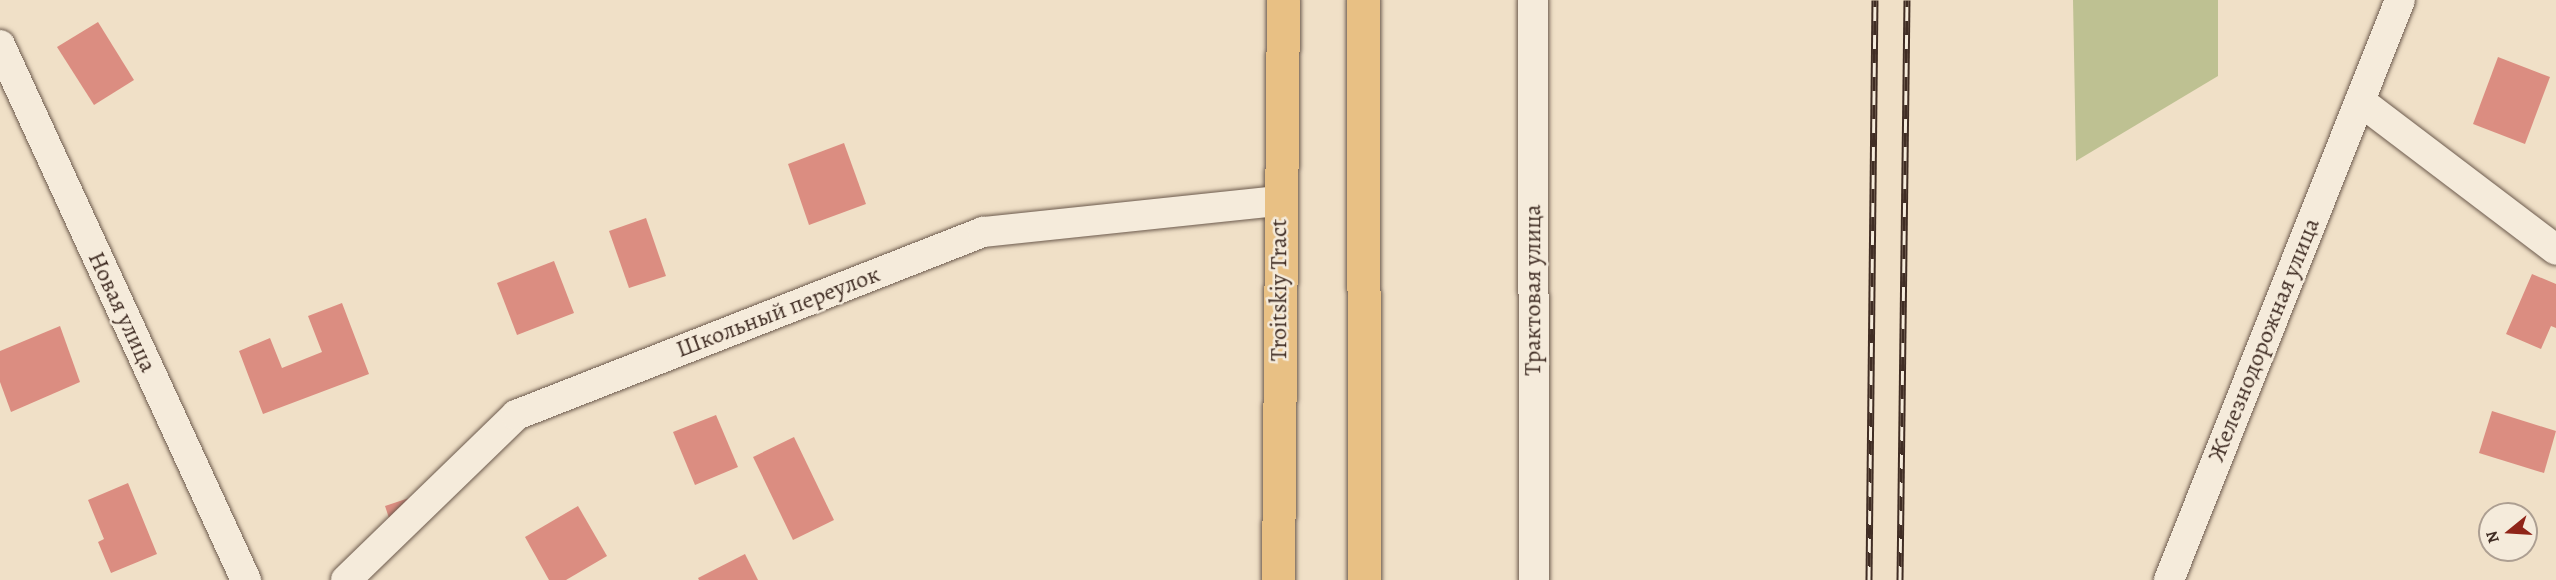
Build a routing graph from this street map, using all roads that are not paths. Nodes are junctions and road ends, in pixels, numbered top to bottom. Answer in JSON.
{"nodes":[{"id":1,"x":1282,"y":0,"type":"edge"},
{"id":2,"x":1363,"y":0,"type":"edge"},
{"id":3,"x":1533,"y":0,"type":"edge"},
{"id":4,"x":2400,"y":0,"type":"edge"},
{"id":5,"x":0,"y":45,"type":"edge"},
{"id":6,"x":2360,"y":101,"type":"junction"},
{"id":7,"x":1280,"y":201,"type":"junction"},
{"id":8,"x":2556,"y":249,"type":"edge"},
{"id":9,"x":246,"y":580,"type":"edge"},
{"id":10,"x":346,"y":580,"type":"edge"},
{"id":11,"x":1278,"y":580,"type":"edge"},
{"id":12,"x":1364,"y":580,"type":"edge"},
{"id":13,"x":1534,"y":580,"type":"edge"},
{"id":14,"x":2169,"y":580,"type":"edge"}],
"edges":[{"from":1,"to":7,"type":"main road","name":"Troitskiy Tract"},
{"from":2,"to":12,"type":"main road"},
{"from":3,"to":13,"type":"street","name":"Трактовая улица"},
{"from":4,"to":6,"type":"street","name":"Железнодорожная улица"},
{"from":5,"to":9,"type":"street","name":"Новая улица"},
{"from":6,"to":8,"type":"street"},
{"from":6,"to":14,"type":"street","name":"Железнодорожная улица"},
{"from":7,"to":10,"type":"street","name":"Школьный переулок"},
{"from":7,"to":11,"type":"main road","name":"Troitskiy Tract"}]}
